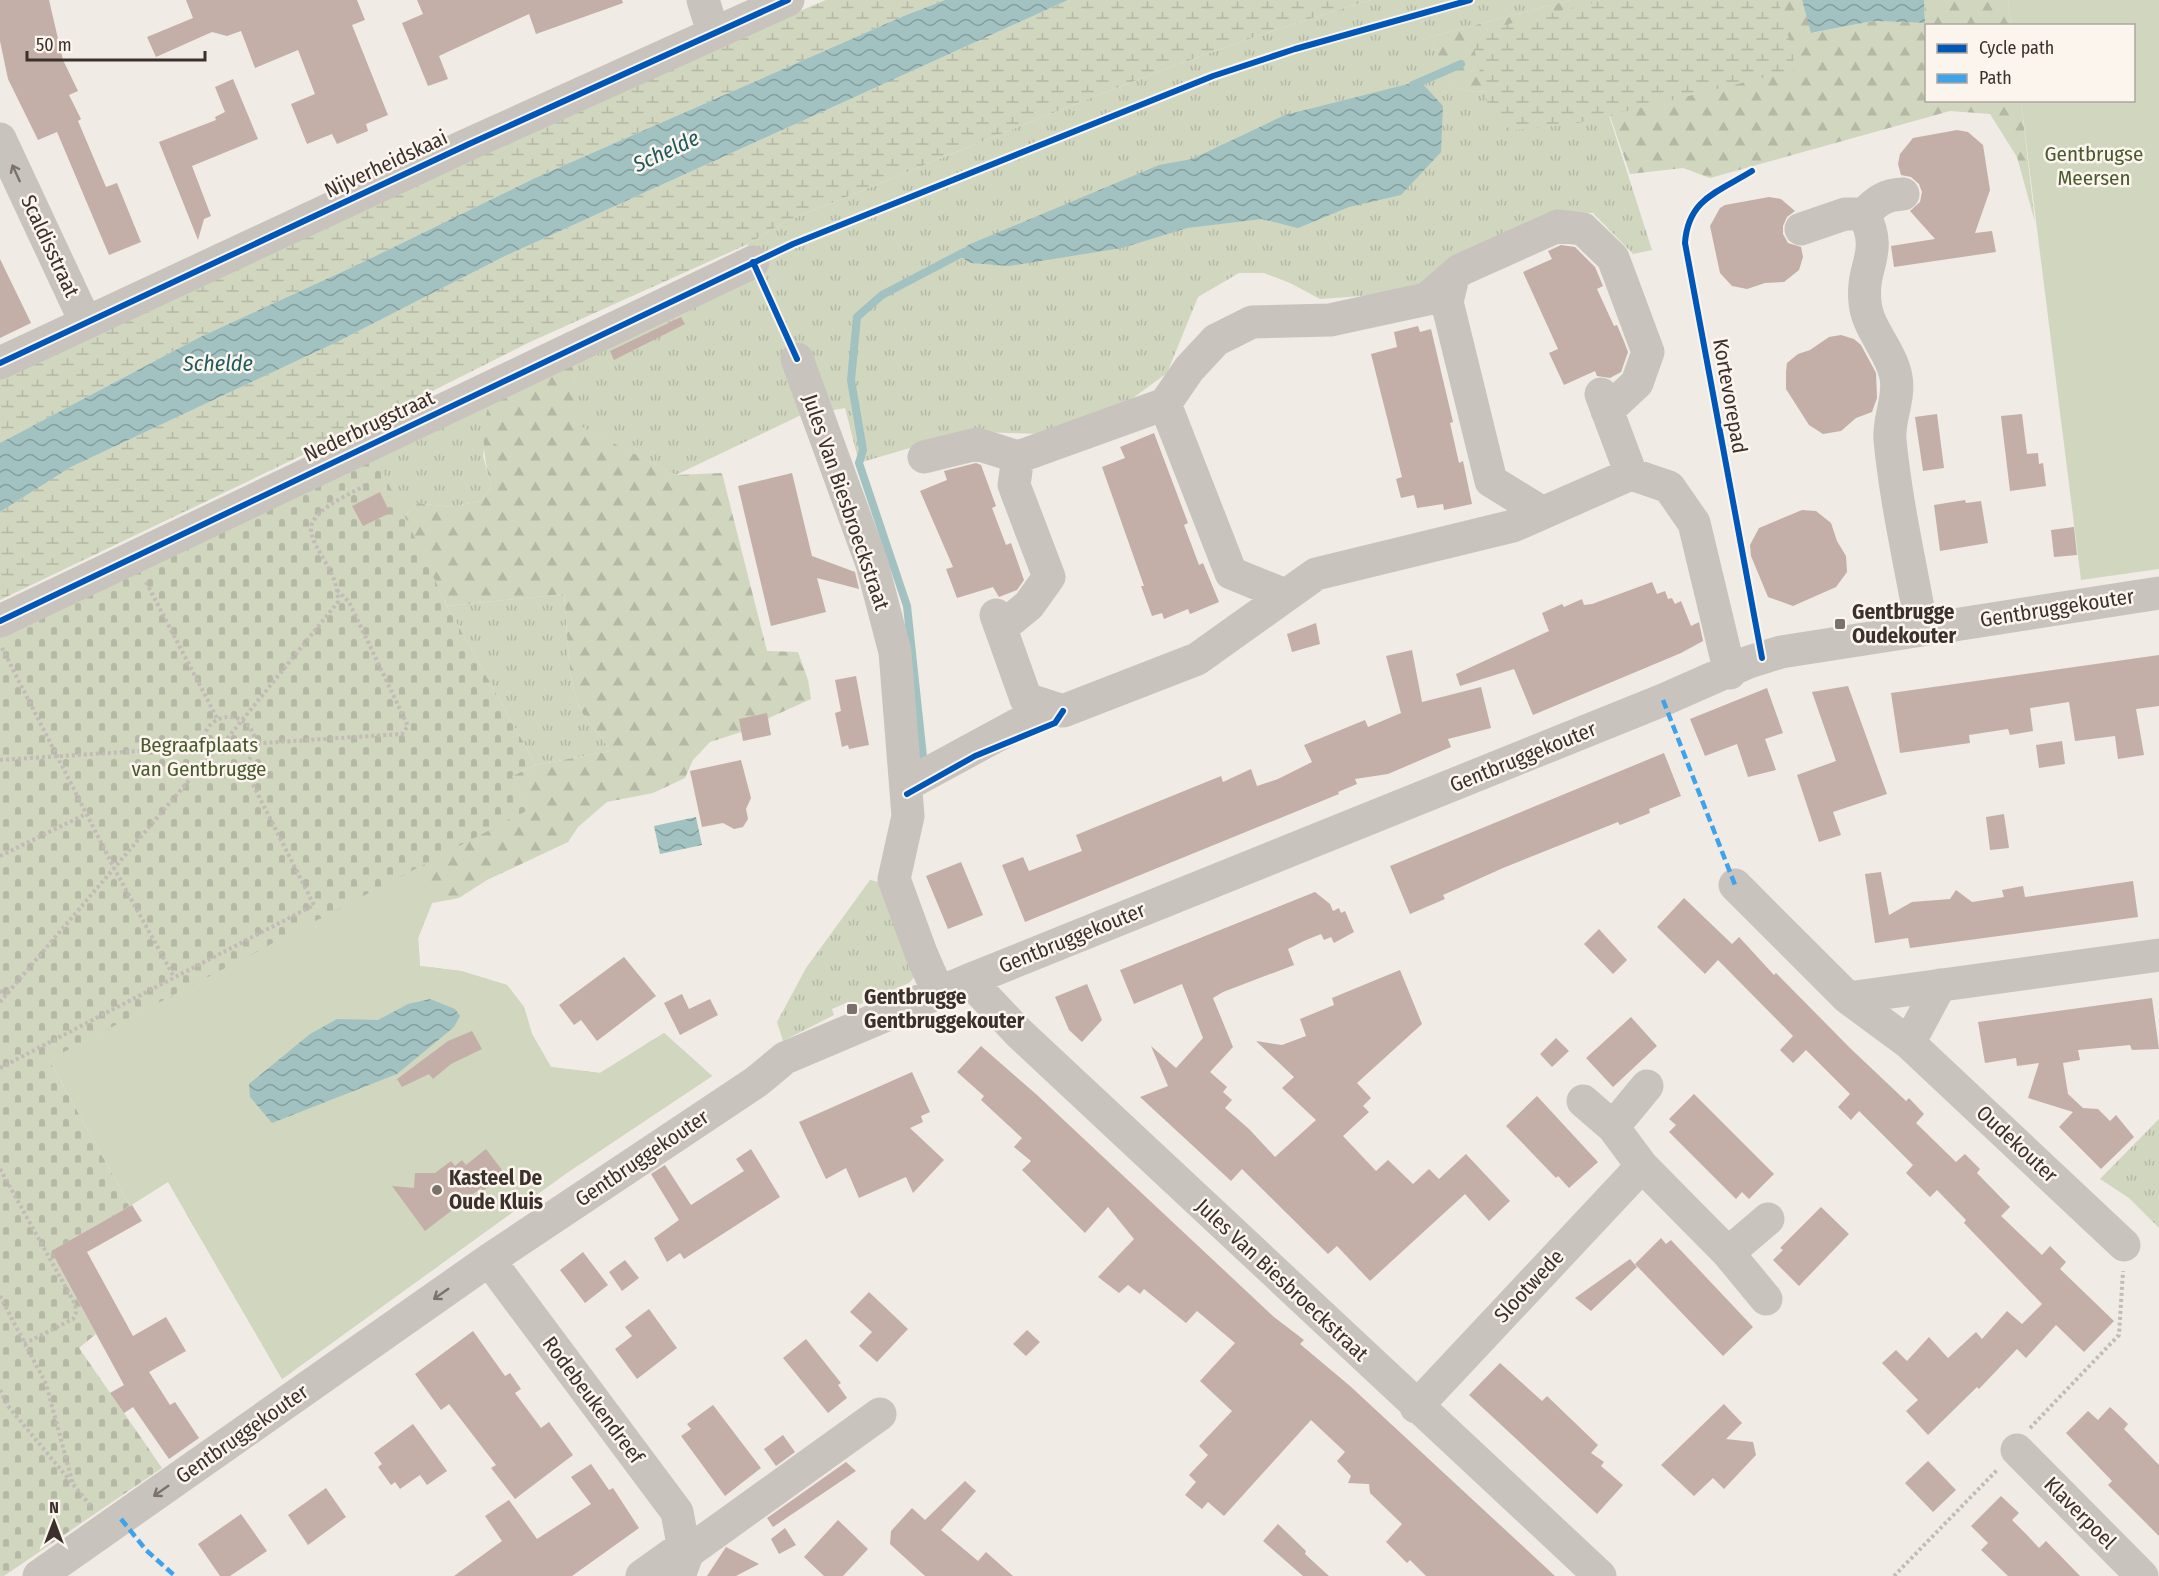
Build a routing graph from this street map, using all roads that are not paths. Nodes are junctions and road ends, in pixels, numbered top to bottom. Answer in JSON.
{"nodes":[{"id":1,"x":703,"y":0,"type":"edge"},
{"id":2,"x":788,"y":0,"type":"edge"},
{"id":3,"x":751,"y":7,"type":"edge"},
{"id":4,"x":712,"y":32,"type":"junction"},
{"id":5,"x":0,"y":139,"type":"edge"},
{"id":6,"x":1903,"y":194,"type":"dead end"},
{"id":7,"x":1864,"y":214,"type":"junction"},
{"id":8,"x":1801,"y":229,"type":"dead end"},
{"id":9,"x":753,"y":262,"type":"dead end"},
{"id":10,"x":1453,"y":277,"type":"junction"},
{"id":11,"x":85,"y":321,"type":"junction"},
{"id":12,"x":797,"y":360,"type":"dead end"},
{"id":13,"x":0,"y":363,"type":"edge"},
{"id":14,"x":1165,"y":405,"type":"junction"},
{"id":15,"x":924,"y":457,"type":"dead end"},
{"id":16,"x":1018,"y":458,"type":"junction"},
{"id":17,"x":1631,"y":474,"type":"junction"},
{"id":18,"x":1543,"y":513,"type":"junction"},
{"id":19,"x":2159,"y":592,"type":"edge"},
{"id":20,"x":1286,"y":595,"type":"junction"},
{"id":21,"x":0,"y":621,"type":"edge"},
{"id":22,"x":1922,"y":630,"type":"junction"},
{"id":23,"x":1730,"y":673,"type":"junction"},
{"id":24,"x":1048,"y":708,"type":"junction"},
{"id":25,"x":906,"y":785,"type":"junction"},
{"id":26,"x":1735,"y":885,"type":"dead end"},
{"id":27,"x":2159,"y":955,"type":"edge"},
{"id":28,"x":969,"y":980,"type":"junction"},
{"id":29,"x":1940,"y":985,"type":"junction"},
{"id":30,"x":939,"y":994,"type":"junction"},
{"id":31,"x":1848,"y":998,"type":"junction"},
{"id":32,"x":1909,"y":1042,"type":"junction"},
{"id":33,"x":1647,"y":1086,"type":"dead end"},
{"id":34,"x":1583,"y":1101,"type":"dead end"},
{"id":35,"x":1612,"y":1127,"type":"junction"},
{"id":36,"x":1642,"y":1166,"type":"junction"},
{"id":37,"x":1768,"y":1219,"type":"dead end"},
{"id":38,"x":2124,"y":1245,"type":"road end"},
{"id":39,"x":1728,"y":1253,"type":"junction"},
{"id":40,"x":489,"y":1260,"type":"junction"},
{"id":41,"x":1766,"y":1299,"type":"dead end"},
{"id":42,"x":1416,"y":1407,"type":"junction"},
{"id":43,"x":880,"y":1414,"type":"dead end"},
{"id":44,"x":2017,"y":1450,"type":"road end"},
{"id":45,"x":684,"y":1558,"type":"edge"},
{"id":46,"x":39,"y":1576,"type":"edge"},
{"id":47,"x":642,"y":1576,"type":"edge"},
{"id":48,"x":1600,"y":1576,"type":"edge"},
{"id":49,"x":2142,"y":1576,"type":"edge"}],
"edges":[{"from":1,"to":4,"type":"street"},
{"from":2,"to":3,"type":"street","name":"Nijverheidskaai"},
{"from":3,"to":4,"type":"street","name":"Nijverheidskaai"},
{"from":4,"to":11,"type":"street","name":"Nijverheidskaai"},
{"from":11,"to":5,"type":"street","name":"Scaldisstraat","one_way":true},
{"from":6,"to":7,"type":"street"},
{"from":7,"to":8,"type":"street"},
{"from":7,"to":22,"type":"street"},
{"from":9,"to":21,"type":"street","name":"Nederbrugstraat"},
{"from":10,"to":14,"type":"street"},
{"from":10,"to":17,"type":"street"},
{"from":10,"to":18,"type":"street"},
{"from":11,"to":13,"type":"street","name":"Nijverheidskaai"},
{"from":12,"to":25,"type":"street","name":"Jules Van Biesbroeckstraat"},
{"from":14,"to":16,"type":"street"},
{"from":14,"to":20,"type":"street"},
{"from":15,"to":16,"type":"street"},
{"from":16,"to":24,"type":"street"},
{"from":17,"to":18,"type":"street"},
{"from":17,"to":23,"type":"street"},
{"from":18,"to":20,"type":"street"},
{"from":19,"to":22,"type":"street","name":"Gentbruggekouter"},
{"from":20,"to":24,"type":"street"},
{"from":22,"to":23,"type":"street","name":"Gentbruggekouter"},
{"from":23,"to":28,"type":"street","name":"Gentbruggekouter"},
{"from":24,"to":25,"type":"street"},
{"from":25,"to":30,"type":"street","name":"Jules Van Biesbroeckstraat"},
{"from":26,"to":31,"type":"street","name":"Oudekouter"},
{"from":27,"to":29,"type":"street"},
{"from":28,"to":30,"type":"street","name":"Gentbruggekouter"},
{"from":28,"to":42,"type":"street","name":"Jules Van Biesbroeckstraat"},
{"from":29,"to":31,"type":"street"},
{"from":29,"to":32,"type":"street"},
{"from":30,"to":40,"type":"street","name":"Gentbruggekouter"},
{"from":31,"to":32,"type":"street","name":"Oudekouter"},
{"from":32,"to":38,"type":"street","name":"Oudekouter"},
{"from":33,"to":35,"type":"street"},
{"from":34,"to":35,"type":"street"},
{"from":35,"to":36,"type":"street"},
{"from":36,"to":39,"type":"street"},
{"from":36,"to":42,"type":"street","name":"Slootwede"},
{"from":37,"to":39,"type":"street"},
{"from":39,"to":41,"type":"street"},
{"from":40,"to":45,"type":"street","name":"Rodebeukendreef"},
{"from":40,"to":46,"type":"street","name":"Gentbruggekouter","one_way":true},
{"from":42,"to":48,"type":"street","name":"Jules Van Biesbroeckstraat"},
{"from":43,"to":45,"type":"street"},
{"from":44,"to":49,"type":"street","name":"Klaverpoel"},
{"from":45,"to":47,"type":"street"}]}
